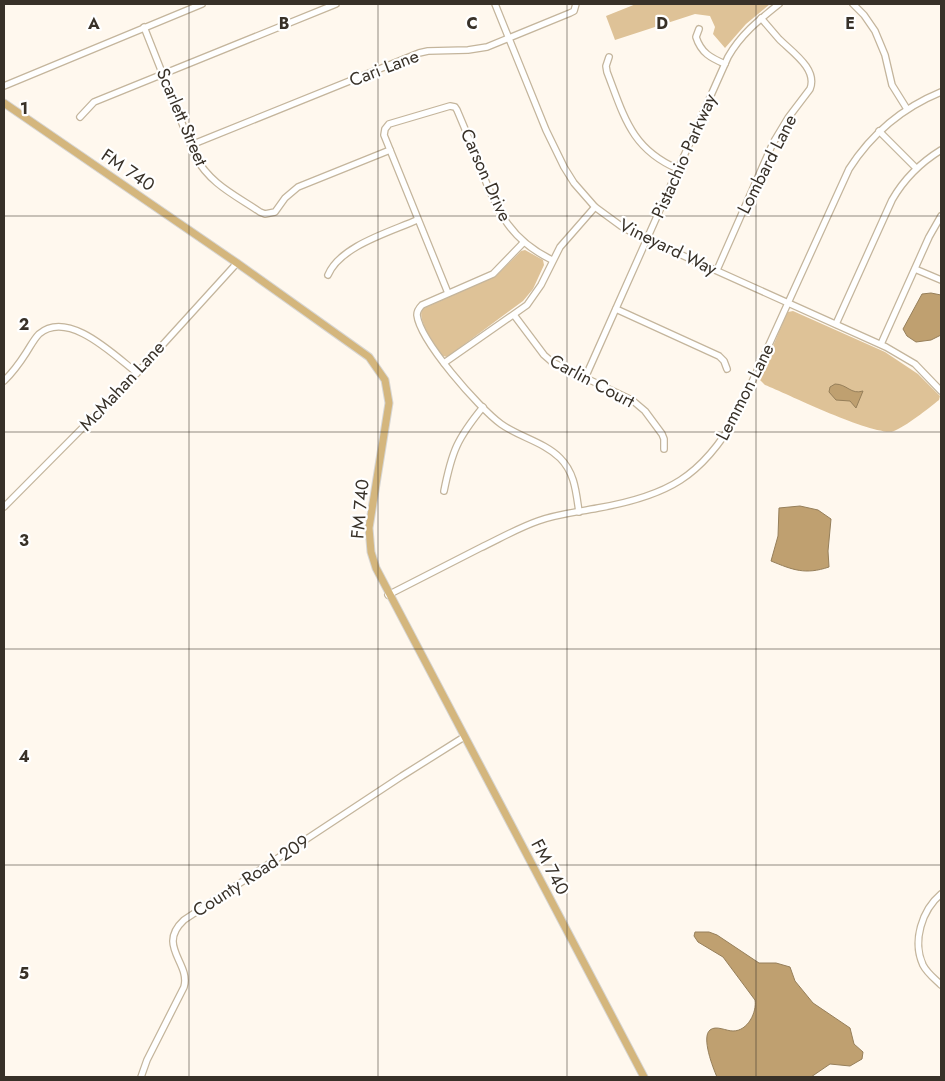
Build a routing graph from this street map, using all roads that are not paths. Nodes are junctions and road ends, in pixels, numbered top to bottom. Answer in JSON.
{"nodes":[{"id":1,"x":202,"y":4,"type":"edge"},
{"id":2,"x":336,"y":4,"type":"edge"},
{"id":3,"x":495,"y":4,"type":"edge"},
{"id":4,"x":576,"y":4,"type":"edge"},
{"id":5,"x":779,"y":4,"type":"edge"},
{"id":6,"x":853,"y":4,"type":"edge"},
{"id":7,"x":762,"y":18,"type":"junction"},
{"id":8,"x":144,"y":27,"type":"junction"},
{"id":9,"x":699,"y":29,"type":"dead end"},
{"id":10,"x":509,"y":38,"type":"junction"},
{"id":11,"x":609,"y":57,"type":"dead end"},
{"id":12,"x":725,"y":64,"type":"junction"},
{"id":13,"x":163,"y":74,"type":"junction"},
{"id":14,"x":4,"y":86,"type":"edge"},
{"id":15,"x":941,"y":92,"type":"edge"},
{"id":16,"x":4,"y":104,"type":"edge"},
{"id":17,"x":907,"y":109,"type":"junction"},
{"id":18,"x":80,"y":116,"type":"dead end"},
{"id":19,"x":879,"y":131,"type":"junction"},
{"id":20,"x":191,"y":145,"type":"junction"},
{"id":21,"x":390,"y":150,"type":"junction"},
{"id":22,"x":941,"y":150,"type":"edge"},
{"id":23,"x":916,"y":168,"type":"junction"},
{"id":24,"x":678,"y":169,"type":"junction"},
{"id":25,"x":595,"y":207,"type":"junction"},
{"id":26,"x":941,"y":216,"type":"edge"},
{"id":27,"x":417,"y":220,"type":"junction"},
{"id":28,"x":647,"y":239,"type":"junction"},
{"id":29,"x":523,"y":242,"type":"junction"},
{"id":30,"x":552,"y":260,"type":"junction"},
{"id":31,"x":237,"y":263,"type":"junction"},
{"id":32,"x":915,"y":269,"type":"junction"},
{"id":33,"x":717,"y":270,"type":"junction"},
{"id":34,"x":328,"y":275,"type":"dead end"},
{"id":35,"x":941,"y":280,"type":"edge"},
{"id":36,"x":448,"y":293,"type":"junction"},
{"id":37,"x":789,"y":303,"type":"junction"},
{"id":38,"x":616,"y":309,"type":"junction"},
{"id":39,"x":514,"y":316,"type":"junction"},
{"id":40,"x":836,"y":324,"type":"junction"},
{"id":41,"x":882,"y":344,"type":"junction"},
{"id":42,"x":444,"y":363,"type":"junction"},
{"id":43,"x":727,"y":369,"type":"dead end"},
{"id":44,"x":137,"y":373,"type":"junction"},
{"id":45,"x":585,"y":378,"type":"junction"},
{"id":46,"x":4,"y":381,"type":"edge"},
{"id":47,"x":941,"y":391,"type":"edge"},
{"id":48,"x":482,"y":407,"type":"junction"},
{"id":49,"x":664,"y":449,"type":"dead end"},
{"id":50,"x":444,"y":491,"type":"dead end"},
{"id":51,"x":4,"y":507,"type":"edge"},
{"id":52,"x":579,"y":512,"type":"junction"},
{"id":53,"x":388,"y":595,"type":"junction"},
{"id":54,"x":464,"y":737,"type":"junction"},
{"id":55,"x":941,"y":894,"type":"edge"},
{"id":56,"x":941,"y":985,"type":"edge"},
{"id":57,"x":141,"y":1077,"type":"edge"},
{"id":58,"x":644,"y":1077,"type":"edge"}],
"edges":[{"from":1,"to":8,"type":"street"},
{"from":2,"to":13,"type":"street"},
{"from":3,"to":10,"type":"street","name":"Vineyard Way"},
{"from":4,"to":10,"type":"street","name":"Cari Lane"},
{"from":5,"to":7,"type":"street","name":"Pistachio Parkway"},
{"from":6,"to":17,"type":"street"},
{"from":7,"to":12,"type":"street","name":"Pistachio Parkway"},
{"from":7,"to":33,"type":"street","name":"Lombard Lane"},
{"from":8,"to":13,"type":"street","name":"Scarlett Street"},
{"from":8,"to":14,"type":"street"},
{"from":9,"to":12,"type":"street"},
{"from":10,"to":20,"type":"street","name":"Cari Lane"},
{"from":10,"to":25,"type":"street","name":"Vineyard Way"},
{"from":11,"to":24,"type":"street"},
{"from":12,"to":24,"type":"street","name":"Pistachio Parkway"},
{"from":13,"to":18,"type":"street"},
{"from":13,"to":20,"type":"street","name":"Scarlett Street"},
{"from":15,"to":17,"type":"street","name":"Lemmon Lane"},
{"from":16,"to":31,"type":"main road","name":"FM 740","number":"FM 740"},
{"from":17,"to":19,"type":"street","name":"Lemmon Lane"},
{"from":19,"to":23,"type":"street"},
{"from":19,"to":37,"type":"street","name":"Lemmon Lane"},
{"from":20,"to":21,"type":"street","name":"Scarlett Street"},
{"from":21,"to":27,"type":"street"},
{"from":21,"to":29,"type":"street","name":"Carson Drive"},
{"from":22,"to":23,"type":"street"},
{"from":23,"to":40,"type":"street"},
{"from":24,"to":28,"type":"street","name":"Pistachio Parkway"},
{"from":25,"to":28,"type":"street","name":"Vineyard Way"},
{"from":25,"to":30,"type":"street"},
{"from":26,"to":32,"type":"street"},
{"from":27,"to":34,"type":"street"},
{"from":27,"to":36,"type":"street"},
{"from":28,"to":33,"type":"street","name":"Vineyard Way"},
{"from":28,"to":38,"type":"street","name":"Pistachio Parkway"},
{"from":29,"to":30,"type":"street","name":"Carson Drive"},
{"from":29,"to":36,"type":"street"},
{"from":30,"to":39,"type":"street"},
{"from":31,"to":44,"type":"street","name":"McMahan Lane"},
{"from":31,"to":53,"type":"main road","name":"FM 740","number":"FM 740"},
{"from":32,"to":35,"type":"street"},
{"from":32,"to":41,"type":"street"},
{"from":33,"to":37,"type":"street","name":"Vineyard Way"},
{"from":36,"to":42,"type":"street"},
{"from":37,"to":40,"type":"street","name":"Vineyard Way"},
{"from":37,"to":52,"type":"street","name":"Lemmon Lane"},
{"from":38,"to":43,"type":"street"},
{"from":38,"to":45,"type":"street","name":"Pistachio Parkway"},
{"from":39,"to":42,"type":"street"},
{"from":39,"to":45,"type":"street","name":"Carlin Court"},
{"from":40,"to":41,"type":"street","name":"Vineyard Way"},
{"from":41,"to":47,"type":"street","name":"Vineyard Way"},
{"from":42,"to":48,"type":"street"},
{"from":44,"to":46,"type":"street"},
{"from":44,"to":51,"type":"street","name":"McMahan Lane"},
{"from":45,"to":49,"type":"street","name":"Carlin Court"},
{"from":48,"to":50,"type":"street"},
{"from":48,"to":52,"type":"street"},
{"from":52,"to":53,"type":"street","name":"Lemmon Lane"},
{"from":53,"to":54,"type":"main road","name":"FM 740","number":"FM 740"},
{"from":54,"to":57,"type":"street","name":"County Road 209"},
{"from":54,"to":58,"type":"main road","name":"FM 740","number":"FM 740"},
{"from":55,"to":56,"type":"street"}]}
